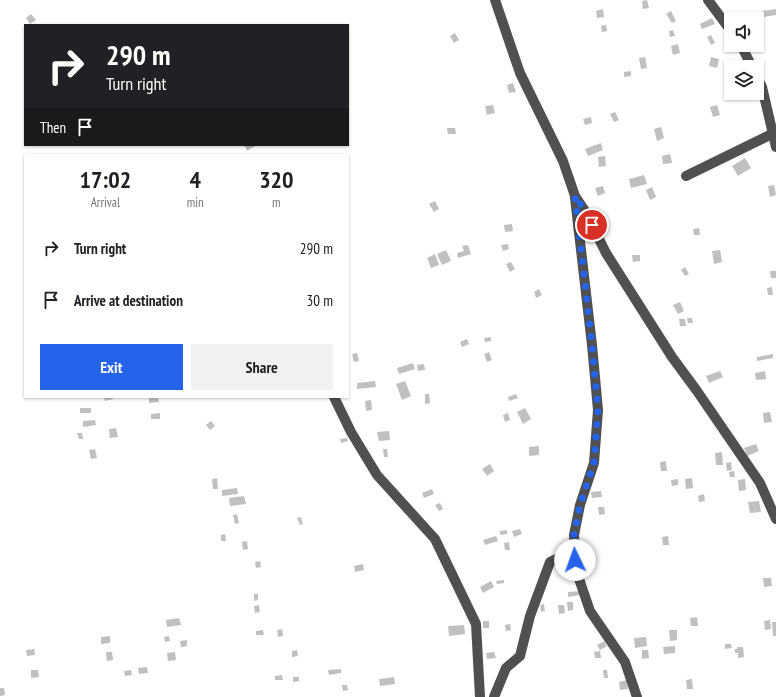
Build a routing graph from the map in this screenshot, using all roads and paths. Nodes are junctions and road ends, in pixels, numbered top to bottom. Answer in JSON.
{"nodes":[{"id":1,"x":495,"y":0,"type":"edge"},
{"id":2,"x":708,"y":0,"type":"edge"},
{"id":3,"x":724,"y":22,"type":"edge"},
{"id":4,"x":764,"y":95,"type":"edge"},
{"id":5,"x":774,"y":133,"type":"edge"},
{"id":6,"x":776,"y":147,"type":"edge"},
{"id":7,"x":686,"y":176,"type":"dead end"},
{"id":8,"x":575,"y":196,"type":"junction"},
{"id":9,"x":334,"y":398,"type":"edge"},
{"id":10,"x":776,"y":519,"type":"edge"},
{"id":11,"x":575,"y":550,"type":"junction"},
{"id":12,"x":480,"y":697,"type":"edge"},
{"id":13,"x":494,"y":697,"type":"edge"},
{"id":14,"x":637,"y":697,"type":"edge"}],
"edges":[{"from":1,"to":8,"type":"street"},
{"from":2,"to":3,"type":"street"},
{"from":4,"to":5,"type":"street"},
{"from":5,"to":6,"type":"street"},
{"from":5,"to":7,"type":"street"},
{"from":8,"to":10,"type":"street"},
{"from":8,"to":11,"type":"street"},
{"from":9,"to":12,"type":"street"},
{"from":11,"to":13,"type":"street"},
{"from":11,"to":14,"type":"street"}]}
